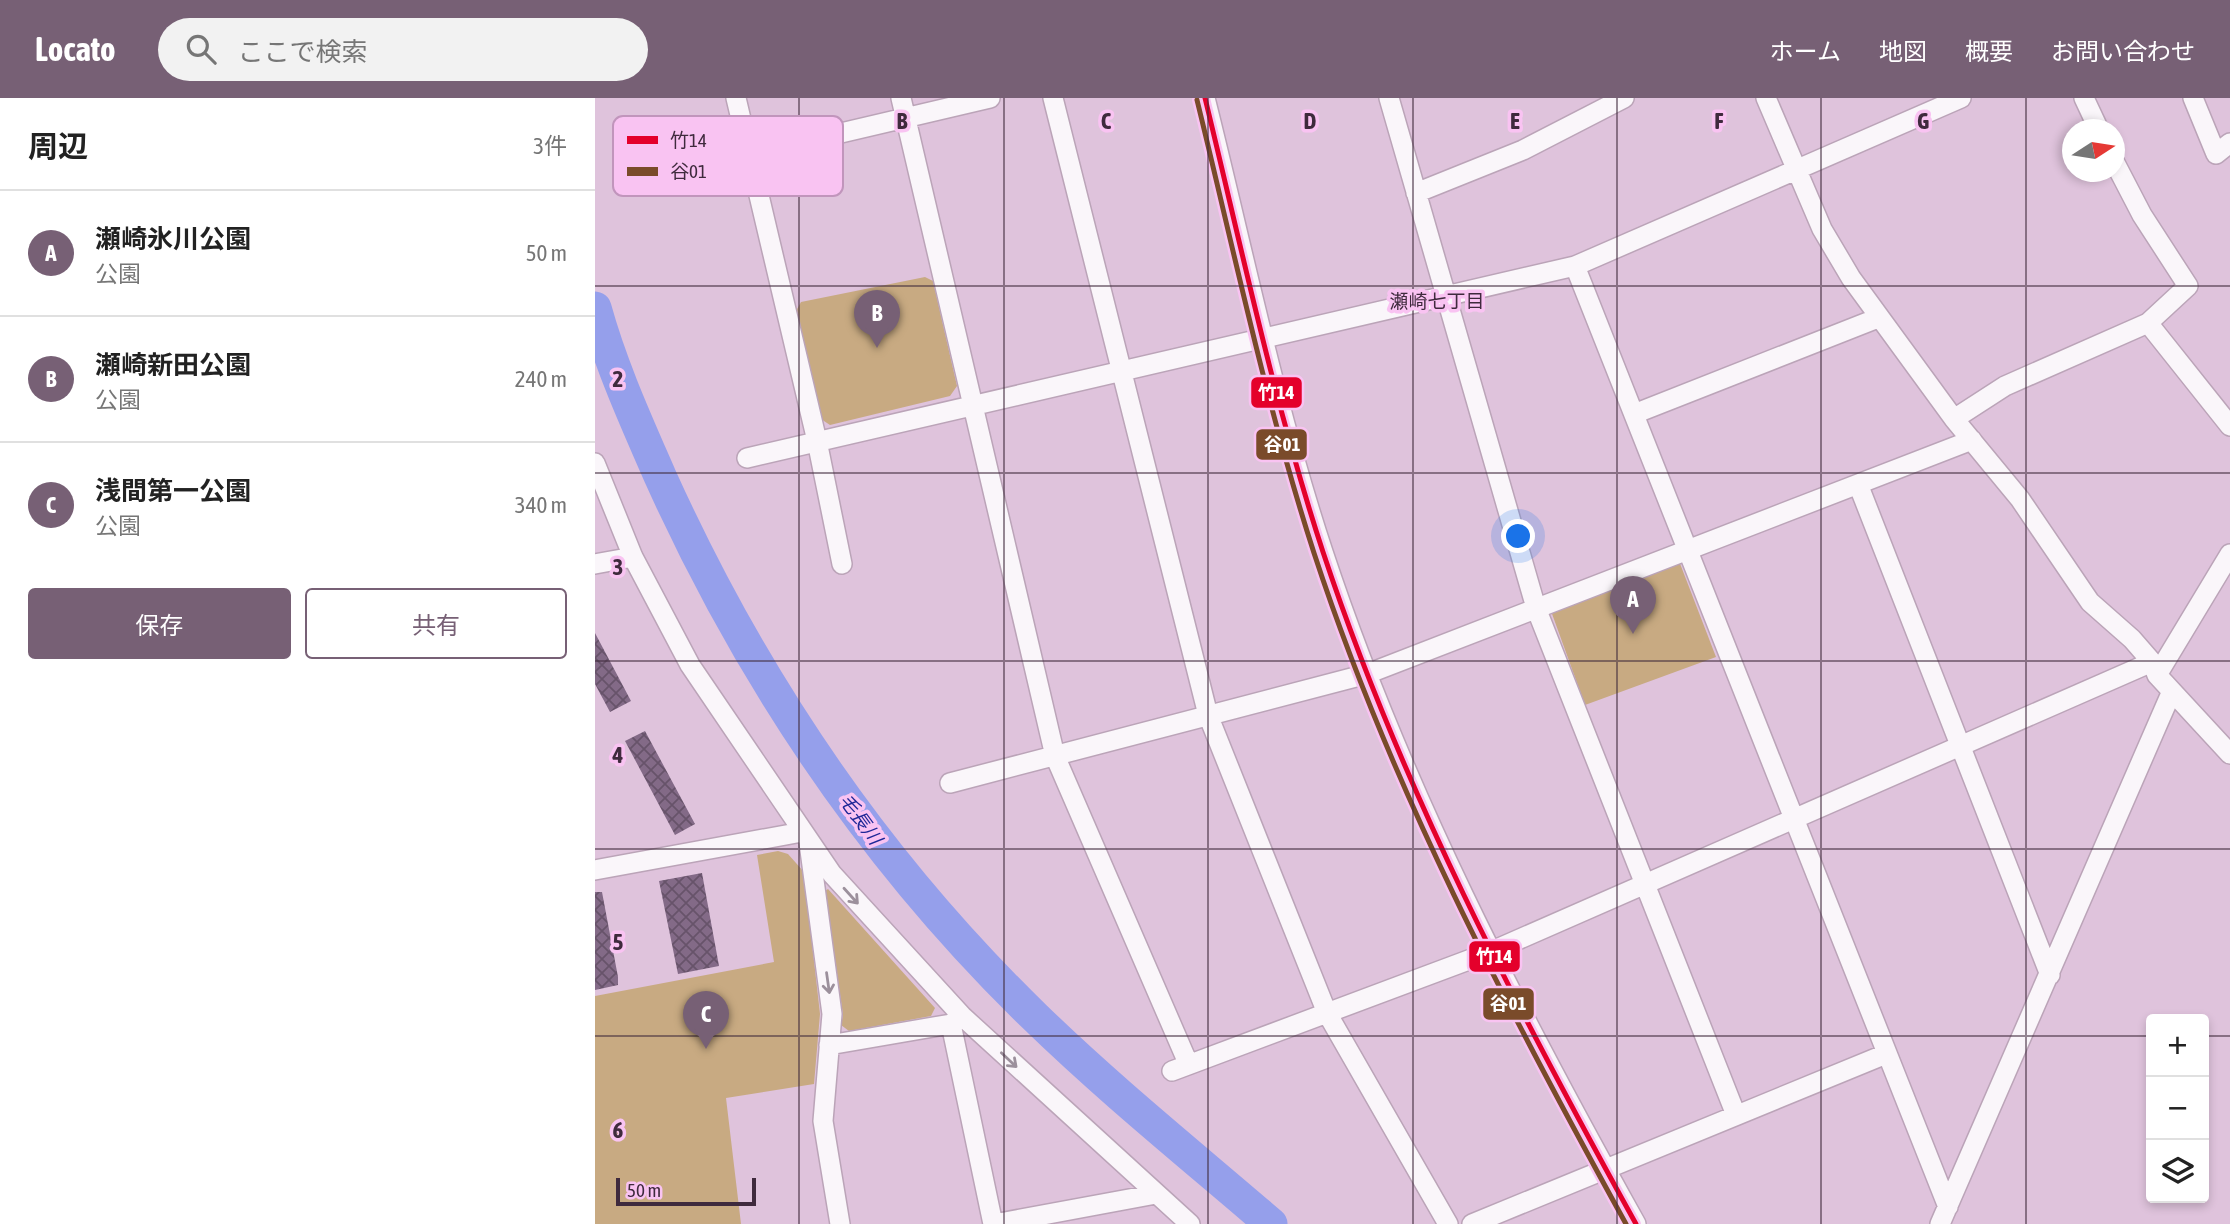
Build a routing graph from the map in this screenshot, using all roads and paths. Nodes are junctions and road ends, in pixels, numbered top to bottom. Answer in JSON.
{"nodes":[{"id":1,"x":736,"y":98,"type":"edge"},
{"id":2,"x":901,"y":98,"type":"edge"},
{"id":3,"x":990,"y":98,"type":"edge"},
{"id":4,"x":1053,"y":98,"type":"edge"},
{"id":5,"x":1205,"y":98,"type":"edge"},
{"id":6,"x":1389,"y":98,"type":"edge"},
{"id":7,"x":1624,"y":98,"type":"edge"},
{"id":8,"x":1766,"y":98,"type":"edge"},
{"id":9,"x":1961,"y":98,"type":"edge"},
{"id":10,"x":2084,"y":98,"type":"edge"},
{"id":11,"x":2193,"y":98,"type":"edge"},
{"id":12,"x":740,"y":116,"type":"edge"},
{"id":13,"x":2094,"y":119,"type":"edge"},
{"id":14,"x":907,"y":120,"type":"junction"},
{"id":15,"x":843,"y":134,"type":"edge"},
{"id":16,"x":2230,"y":144,"type":"edge"},
{"id":17,"x":1797,"y":172,"type":"junction"},
{"id":18,"x":2125,"y":182,"type":"edge"},
{"id":19,"x":1416,"y":193,"type":"junction"},
{"id":20,"x":759,"y":196,"type":"edge"},
{"id":21,"x":1575,"y":266,"type":"junction"},
{"id":22,"x":1445,"y":297,"type":"junction"},
{"id":23,"x":1878,"y":318,"type":"junction"},
{"id":24,"x":2148,"y":323,"type":"junction"},
{"id":25,"x":1265,"y":338,"type":"junction"},
{"id":26,"x":1122,"y":371,"type":"junction"},
{"id":27,"x":973,"y":405,"type":"junction"},
{"id":28,"x":1634,"y":414,"type":"junction"},
{"id":29,"x":1954,"y":419,"type":"junction"},
{"id":30,"x":2230,"y":426,"type":"edge"},
{"id":31,"x":1972,"y":440,"type":"junction"},
{"id":32,"x":817,"y":441,"type":"junction"},
{"id":33,"x":747,"y":458,"type":"dead end"},
{"id":34,"x":595,"y":463,"type":"edge"},
{"id":35,"x":1858,"y":484,"type":"junction"},
{"id":36,"x":1687,"y":549,"type":"junction"},
{"id":37,"x":2230,"y":554,"type":"edge"},
{"id":38,"x":633,"y":557,"type":"junction"},
{"id":39,"x":595,"y":564,"type":"edge"},
{"id":40,"x":842,"y":564,"type":"dead end"},
{"id":41,"x":1536,"y":608,"type":"junction"},
{"id":42,"x":2154,"y":668,"type":"junction"},
{"id":43,"x":1367,"y":674,"type":"junction"},
{"id":44,"x":2172,"y":691,"type":"junction"},
{"id":45,"x":1208,"y":715,"type":"junction"},
{"id":46,"x":1961,"y":744,"type":"junction"},
{"id":47,"x":2230,"y":754,"type":"edge"},
{"id":48,"x":1055,"y":756,"type":"junction"},
{"id":49,"x":950,"y":783,"type":"dead end"},
{"id":50,"x":1793,"y":818,"type":"junction"},
{"id":51,"x":801,"y":836,"type":"junction"},
{"id":52,"x":595,"y":870,"type":"edge"},
{"id":53,"x":1644,"y":883,"type":"junction"},
{"id":54,"x":1490,"y":952,"type":"junction"},
{"id":55,"x":2050,"y":975,"type":"junction"},
{"id":56,"x":1327,"y":1013,"type":"junction"},
{"id":57,"x":956,"y":1020,"type":"junction"},
{"id":58,"x":829,"y":1045,"type":"junction"},
{"id":59,"x":1886,"y":1054,"type":"junction"},
{"id":60,"x":1736,"y":1115,"type":"junction"},
{"id":61,"x":1605,"y":1169,"type":"junction"},
{"id":62,"x":1156,"y":1194,"type":"junction"},
{"id":63,"x":1944,"y":1215,"type":"edge"},
{"id":64,"x":840,"y":1224,"type":"edge"},
{"id":65,"x":994,"y":1224,"type":"edge"},
{"id":66,"x":1190,"y":1224,"type":"edge"},
{"id":67,"x":1448,"y":1224,"type":"edge"},
{"id":68,"x":1472,"y":1224,"type":"edge"},
{"id":69,"x":1636,"y":1224,"type":"edge"}],
"edges":[{"from":1,"to":12,"type":"street"},
{"from":2,"to":14,"type":"street"},
{"from":3,"to":14,"type":"street"},
{"from":4,"to":26,"type":"street"},
{"from":5,"to":25,"type":"street"},
{"from":6,"to":19,"type":"street"},
{"from":7,"to":19,"type":"street"},
{"from":8,"to":17,"type":"street"},
{"from":9,"to":17,"type":"street"},
{"from":10,"to":13,"type":"street"},
{"from":11,"to":16,"type":"street"},
{"from":14,"to":15,"type":"street"},
{"from":14,"to":27,"type":"street"},
{"from":17,"to":21,"type":"street"},
{"from":17,"to":23,"type":"street"},
{"from":18,"to":24,"type":"street"},
{"from":19,"to":22,"type":"street"},
{"from":20,"to":32,"type":"street"},
{"from":21,"to":22,"type":"street"},
{"from":21,"to":28,"type":"street"},
{"from":22,"to":25,"type":"street"},
{"from":22,"to":41,"type":"street"},
{"from":23,"to":28,"type":"street"},
{"from":23,"to":29,"type":"street"},
{"from":24,"to":29,"type":"street"},
{"from":24,"to":30,"type":"street"},
{"from":25,"to":26,"type":"street"},
{"from":25,"to":43,"type":"street"},
{"from":26,"to":27,"type":"street"},
{"from":26,"to":45,"type":"street"},
{"from":27,"to":32,"type":"street"},
{"from":27,"to":48,"type":"street"},
{"from":28,"to":36,"type":"street"},
{"from":29,"to":31,"type":"street"},
{"from":31,"to":35,"type":"street"},
{"from":31,"to":42,"type":"street"},
{"from":32,"to":33,"type":"street"},
{"from":32,"to":40,"type":"street"},
{"from":34,"to":38,"type":"street"},
{"from":35,"to":36,"type":"street"},
{"from":35,"to":46,"type":"street"},
{"from":36,"to":41,"type":"street"},
{"from":36,"to":50,"type":"street"},
{"from":37,"to":42,"type":"street"},
{"from":38,"to":39,"type":"street"},
{"from":38,"to":51,"type":"street"},
{"from":41,"to":43,"type":"street"},
{"from":41,"to":53,"type":"street"},
{"from":42,"to":44,"type":"street"},
{"from":42,"to":46,"type":"street"},
{"from":43,"to":45,"type":"street"},
{"from":43,"to":54,"type":"street"},
{"from":44,"to":47,"type":"street"},
{"from":44,"to":55,"type":"street"},
{"from":45,"to":48,"type":"street"},
{"from":45,"to":56,"type":"street"},
{"from":46,"to":50,"type":"street"},
{"from":46,"to":55,"type":"street"},
{"from":48,"to":49,"type":"street"},
{"from":48,"to":56,"type":"street"},
{"from":50,"to":53,"type":"street"},
{"from":50,"to":59,"type":"street"},
{"from":51,"to":52,"type":"street"},
{"from":51,"to":57,"type":"street","one_way":true},
{"from":51,"to":58,"type":"street","one_way":true},
{"from":53,"to":54,"type":"street"},
{"from":53,"to":60,"type":"street"},
{"from":54,"to":56,"type":"street"},
{"from":54,"to":61,"type":"street"},
{"from":55,"to":63,"type":"street"},
{"from":56,"to":67,"type":"street"},
{"from":57,"to":58,"type":"street"},
{"from":57,"to":62,"type":"street","one_way":true},
{"from":57,"to":65,"type":"street"},
{"from":58,"to":64,"type":"street"},
{"from":59,"to":60,"type":"street"},
{"from":59,"to":63,"type":"street"},
{"from":60,"to":61,"type":"street"},
{"from":61,"to":68,"type":"street"},
{"from":61,"to":69,"type":"street"},
{"from":62,"to":65,"type":"street"},
{"from":62,"to":66,"type":"street"}]}
